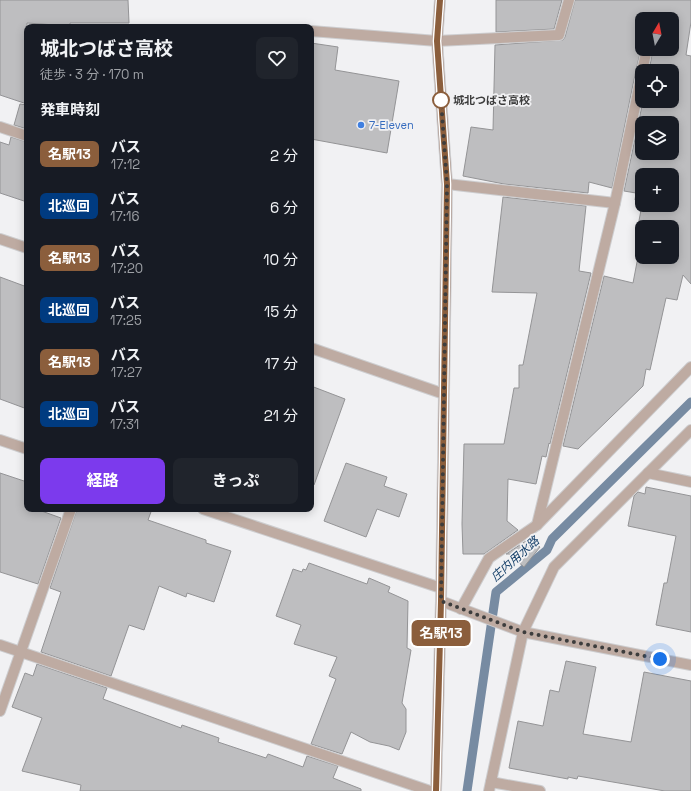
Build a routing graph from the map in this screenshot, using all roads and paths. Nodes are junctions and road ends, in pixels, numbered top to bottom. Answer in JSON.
{"nodes":[{"id":1,"x":440,"y":0,"type":"edge"},
{"id":2,"x":570,"y":0,"type":"edge"},
{"id":3,"x":314,"y":31,"type":"edge"},
{"id":4,"x":437,"y":41,"type":"junction"},
{"id":5,"x":635,"y":106,"type":"edge"},
{"id":6,"x":0,"y":127,"type":"edge"},
{"id":7,"x":24,"y":135,"type":"edge"},
{"id":8,"x":447,"y":184,"type":"junction"},
{"id":9,"x":615,"y":204,"type":"junction"},
{"id":10,"x":0,"y":239,"type":"edge"},
{"id":11,"x":24,"y":247,"type":"edge"},
{"id":12,"x":314,"y":349,"type":"edge"},
{"id":13,"x":691,"y":367,"type":"edge"},
{"id":14,"x":444,"y":394,"type":"junction"},
{"id":15,"x":691,"y":430,"type":"edge"},
{"id":16,"x":0,"y":440,"type":"edge"},
{"id":17,"x":24,"y":448,"type":"edge"},
{"id":18,"x":648,"y":473,"type":"junction"},
{"id":19,"x":691,"y":482,"type":"edge"},
{"id":20,"x":70,"y":512,"type":"edge"},
{"id":21,"x":212,"y":512,"type":"edge"},
{"id":22,"x":537,"y":525,"type":"junction"},
{"id":23,"x":441,"y":588,"type":"junction"},
{"id":24,"x":441,"y":601,"type":"junction"},
{"id":25,"x":465,"y":610,"type":"junction"},
{"id":26,"x":523,"y":632,"type":"junction"},
{"id":27,"x":0,"y":646,"type":"edge"},
{"id":28,"x":20,"y":652,"type":"junction"},
{"id":29,"x":691,"y":665,"type":"edge"},
{"id":30,"x":0,"y":711,"type":"edge"},
{"id":31,"x":490,"y":786,"type":"edge"},
{"id":32,"x":430,"y":791,"type":"edge"},
{"id":33,"x":436,"y":791,"type":"edge"},
{"id":34,"x":540,"y":791,"type":"edge"}],
"edges":[{"from":1,"to":4,"type":"street"},
{"from":2,"to":4,"type":"street"},
{"from":3,"to":4,"type":"street"},
{"from":4,"to":8,"type":"street"},
{"from":5,"to":9,"type":"street"},
{"from":6,"to":7,"type":"street"},
{"from":8,"to":9,"type":"street"},
{"from":8,"to":14,"type":"street"},
{"from":9,"to":22,"type":"street"},
{"from":10,"to":11,"type":"street"},
{"from":12,"to":14,"type":"street"},
{"from":13,"to":22,"type":"street"},
{"from":14,"to":23,"type":"street"},
{"from":15,"to":18,"type":"street"},
{"from":16,"to":17,"type":"street"},
{"from":18,"to":19,"type":"street"},
{"from":18,"to":26,"type":"street"},
{"from":20,"to":28,"type":"street"},
{"from":21,"to":23,"type":"street"},
{"from":22,"to":25,"type":"street"},
{"from":23,"to":24,"type":"street"},
{"from":24,"to":25,"type":"street"},
{"from":24,"to":33,"type":"street"},
{"from":25,"to":26,"type":"street"},
{"from":26,"to":29,"type":"street"},
{"from":26,"to":31,"type":"street"},
{"from":27,"to":28,"type":"street"},
{"from":28,"to":30,"type":"street"},
{"from":28,"to":32,"type":"street"},
{"from":31,"to":34,"type":"street"}]}
